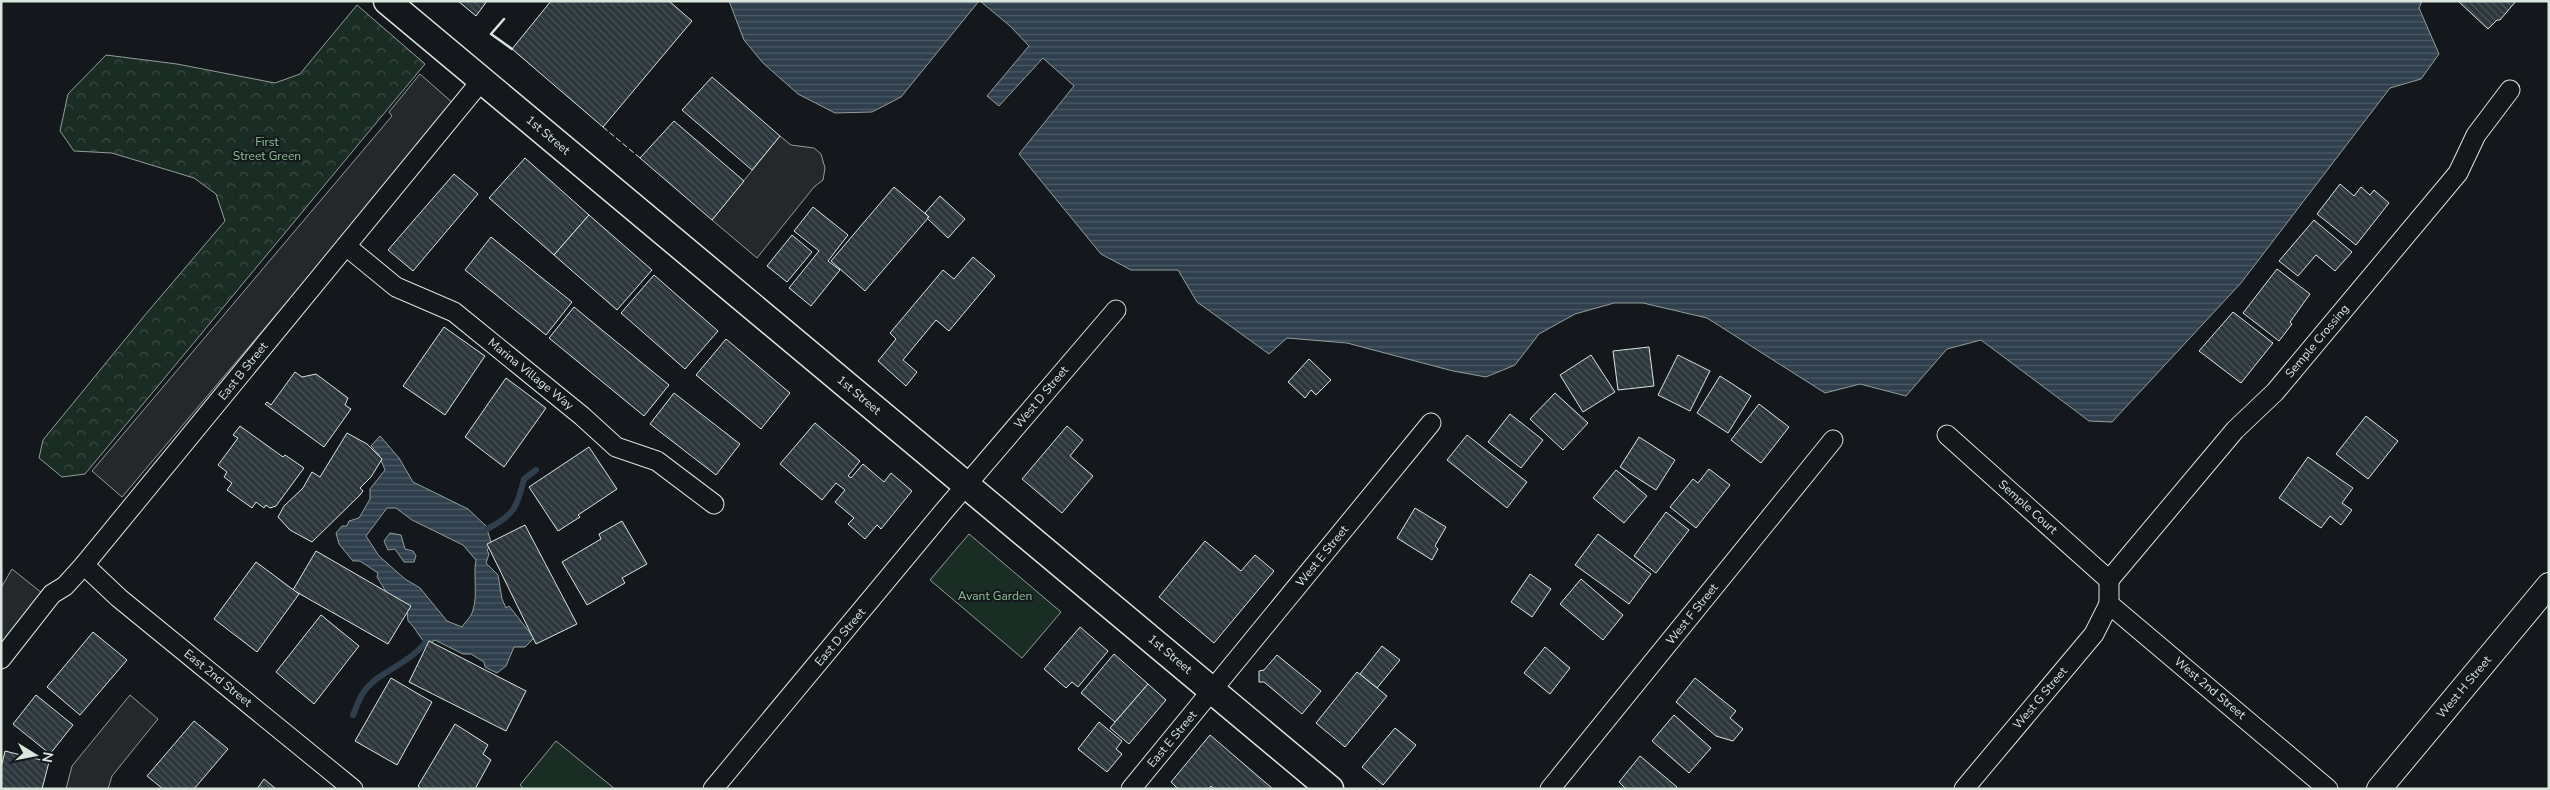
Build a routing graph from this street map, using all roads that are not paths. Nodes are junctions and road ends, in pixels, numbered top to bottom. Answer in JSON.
{"nodes":[{"id":1,"x":387,"y":1,"type":"edge"},
{"id":2,"x":482,"y":80,"type":"junction"},
{"id":3,"x":2510,"y":90,"type":"dead end"},
{"id":4,"x":346,"y":246,"type":"junction"},
{"id":5,"x":1116,"y":310,"type":"dead end"},
{"id":6,"x":1431,"y":423,"type":"dead end"},
{"id":7,"x":1947,"y":435,"type":"dead end"},
{"id":8,"x":1833,"y":440,"type":"dead end"},
{"id":9,"x":966,"y":484,"type":"junction"},
{"id":10,"x":714,"y":504,"type":"dead end"},
{"id":11,"x":84,"y":565,"type":"junction"},
{"id":12,"x":2109,"y":580,"type":"junction"},
{"id":13,"x":2549,"y":585,"type":"edge"},
{"id":14,"x":2110,"y":604,"type":"junction"},
{"id":15,"x":1,"y":659,"type":"edge"},
{"id":16,"x":1212,"y":690,"type":"junction"},
{"id":17,"x":353,"y":789,"type":"edge"},
{"id":18,"x":713,"y":789,"type":"edge"},
{"id":19,"x":1131,"y":789,"type":"edge"},
{"id":20,"x":1330,"y":789,"type":"edge"},
{"id":21,"x":1550,"y":789,"type":"edge"},
{"id":22,"x":1964,"y":789,"type":"edge"},
{"id":23,"x":2328,"y":789,"type":"edge"},
{"id":24,"x":2378,"y":789,"type":"edge"}],
"edges":[{"from":1,"to":2,"type":"main road","name":"1st Street"},
{"from":2,"to":4,"type":"street","name":"East B Street"},
{"from":2,"to":9,"type":"main road","name":"1st Street"},
{"from":3,"to":12,"type":"street","name":"Semple Crossing"},
{"from":4,"to":10,"type":"street","name":"Marina Village Way"},
{"from":4,"to":11,"type":"street","name":"East B Street"},
{"from":5,"to":9,"type":"street","name":"West D Street"},
{"from":6,"to":16,"type":"street","name":"West E Street"},
{"from":7,"to":12,"type":"street","name":"Semple Court"},
{"from":8,"to":21,"type":"street","name":"West F Street"},
{"from":9,"to":16,"type":"main road","name":"1st Street"},
{"from":9,"to":18,"type":"street","name":"East D Street"},
{"from":11,"to":15,"type":"street","name":"East B Street"},
{"from":11,"to":17,"type":"street","name":"East 2nd Street"},
{"from":12,"to":14,"type":"street"},
{"from":13,"to":24,"type":"street","name":"West H Street"},
{"from":14,"to":22,"type":"street","name":"West G Street"},
{"from":14,"to":23,"type":"street","name":"West 2nd Street"},
{"from":16,"to":19,"type":"street","name":"East E Street"},
{"from":16,"to":20,"type":"main road","name":"1st Street"}]}
